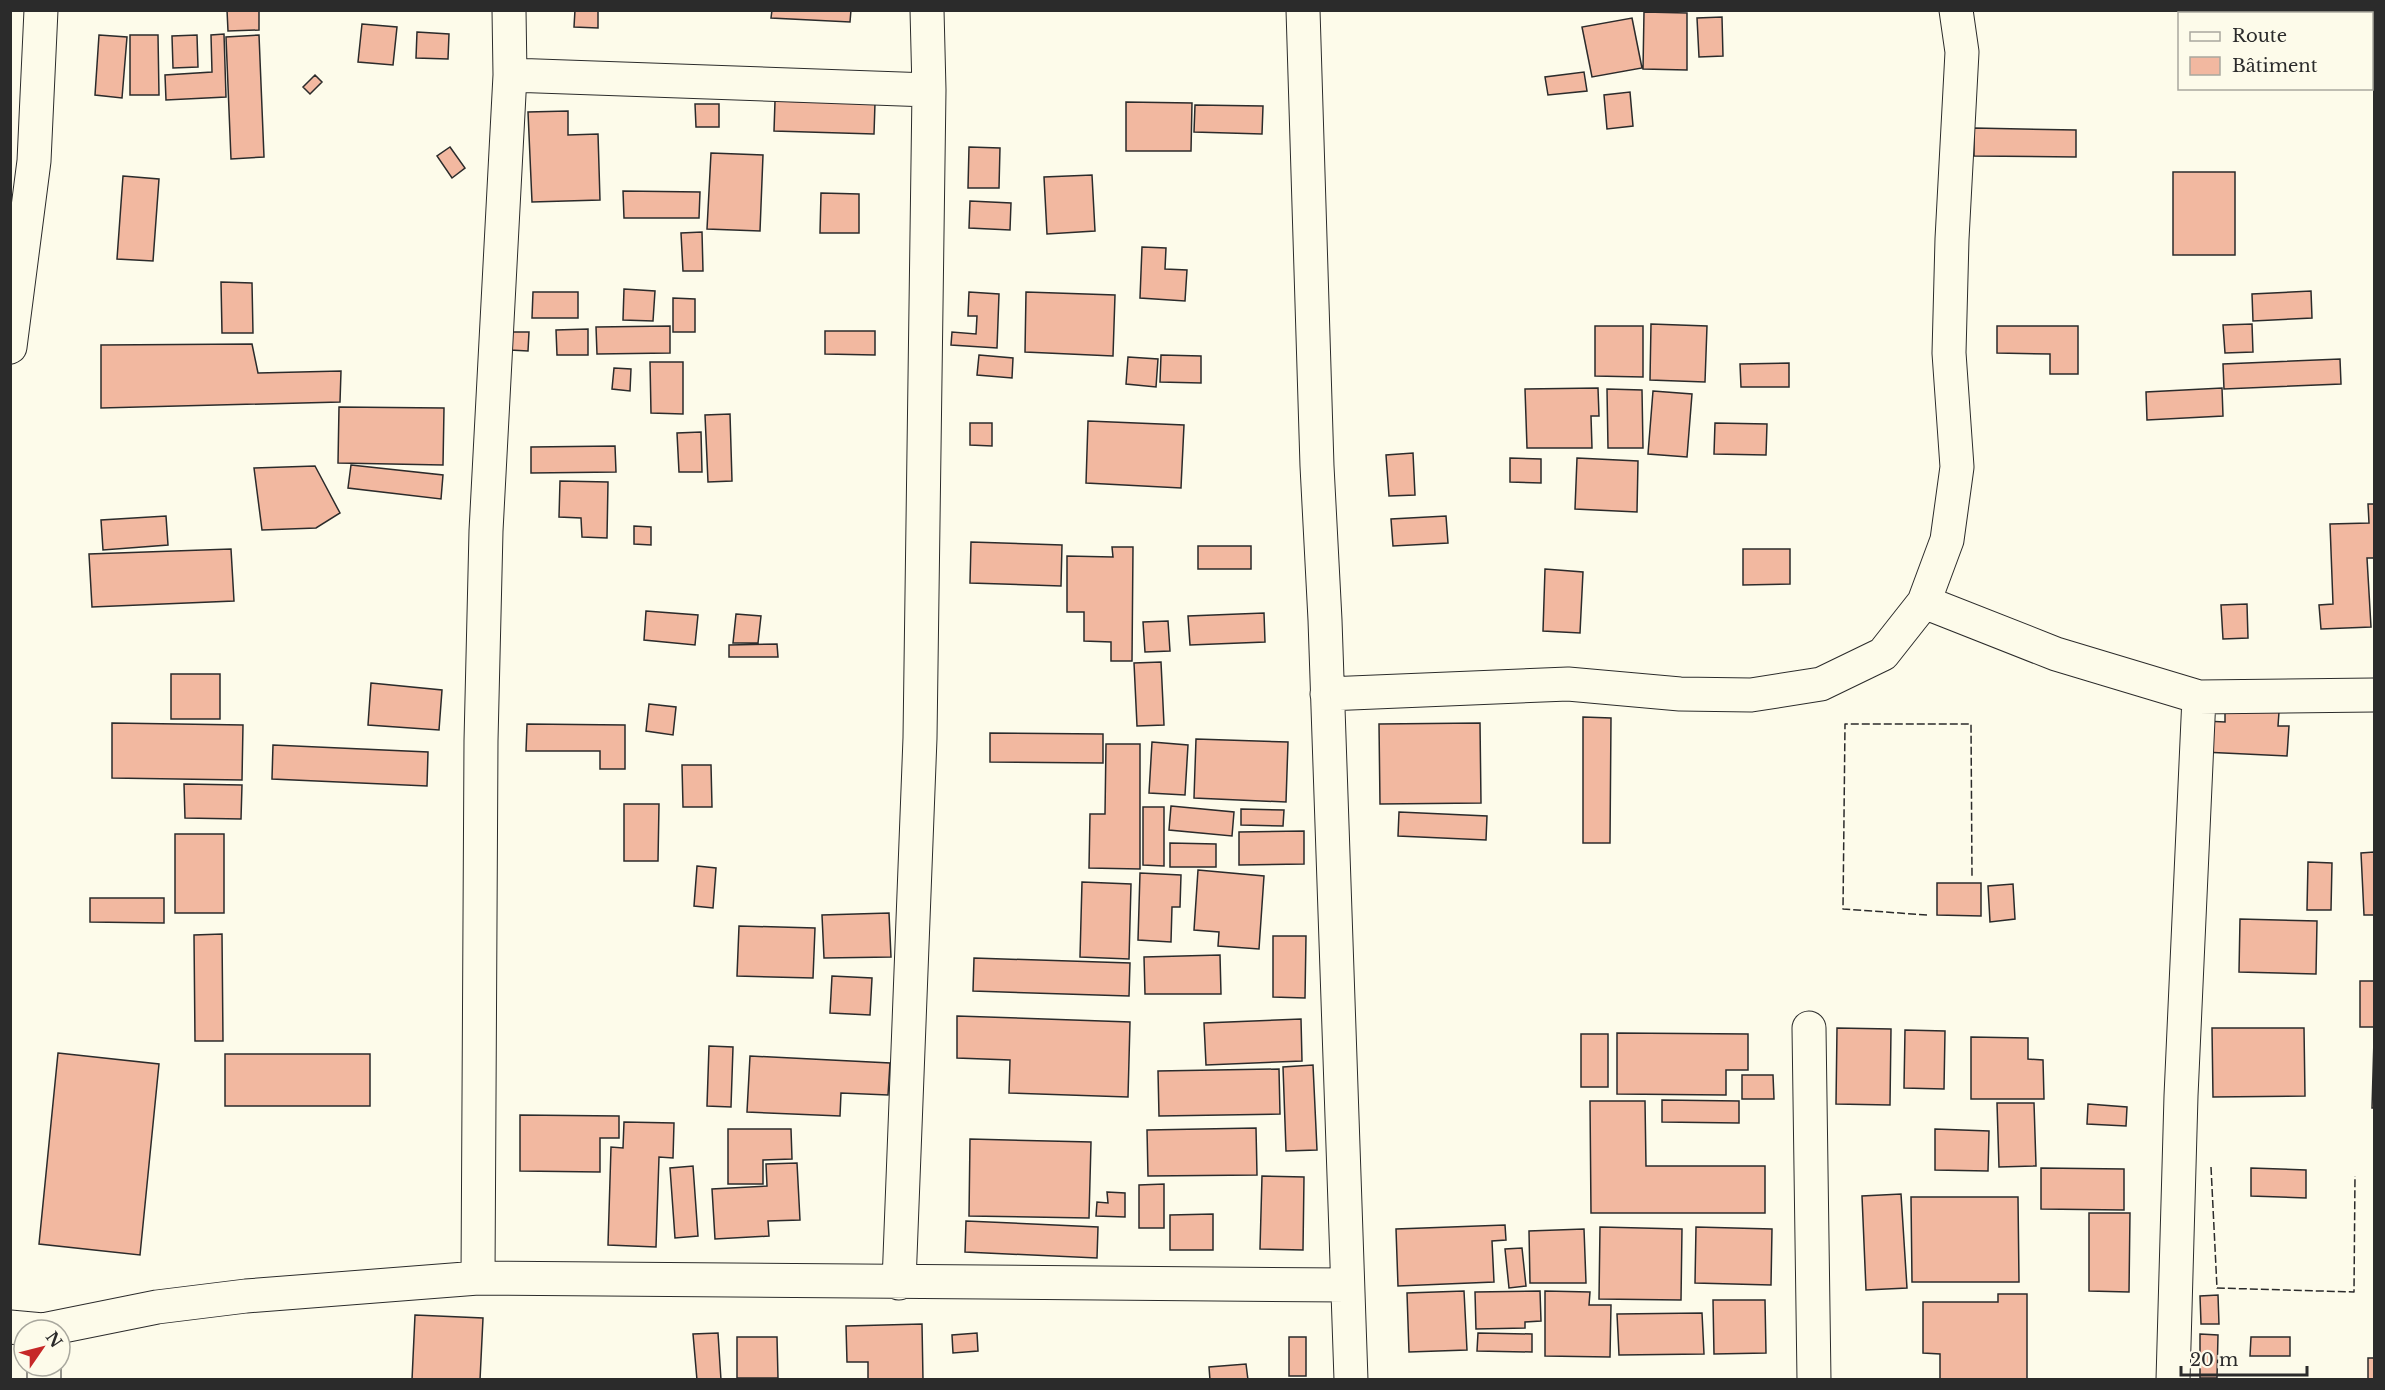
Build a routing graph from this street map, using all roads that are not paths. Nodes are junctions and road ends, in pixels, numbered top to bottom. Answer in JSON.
{"nodes":[{"id":1,"x":41,"y":10,"type":"edge"},
{"id":2,"x":509,"y":10,"type":"edge"},
{"id":3,"x":927,"y":10,"type":"edge"},
{"id":4,"x":1303,"y":10,"type":"edge"},
{"id":5,"x":1956,"y":10,"type":"edge"},
{"id":6,"x":510,"y":75,"type":"junction"},
{"id":7,"x":929,"y":90,"type":"junction"},
{"id":8,"x":10,"y":347,"type":"edge"},
{"id":9,"x":1923,"y":602,"type":"junction"},
{"id":10,"x":1327,"y":694,"type":"junction"},
{"id":11,"x":2374,"y":695,"type":"edge"},
{"id":12,"x":2199,"y":697,"type":"junction"},
{"id":13,"x":1809,"y":1028,"type":"dead end"},
{"id":14,"x":477,"y":1278,"type":"junction"},
{"id":15,"x":899,"y":1283,"type":"junction"},
{"id":16,"x":1346,"y":1285,"type":"junction"},
{"id":17,"x":72,"y":1324,"type":"edge"},
{"id":18,"x":1351,"y":1380,"type":"edge"},
{"id":19,"x":1814,"y":1380,"type":"edge"},
{"id":20,"x":2173,"y":1380,"type":"edge"}],
"edges":[{"from":1,"to":8,"type":"street"},
{"from":2,"to":6,"type":"street"},
{"from":3,"to":7,"type":"street"},
{"from":4,"to":10,"type":"street"},
{"from":5,"to":9,"type":"street"},
{"from":6,"to":7,"type":"street"},
{"from":6,"to":14,"type":"street"},
{"from":7,"to":15,"type":"street"},
{"from":9,"to":10,"type":"street"},
{"from":9,"to":12,"type":"street"},
{"from":10,"to":16,"type":"street"},
{"from":11,"to":12,"type":"street"},
{"from":12,"to":20,"type":"street"},
{"from":13,"to":19,"type":"street"},
{"from":14,"to":15,"type":"street"},
{"from":14,"to":17,"type":"street"},
{"from":15,"to":16,"type":"street"},
{"from":16,"to":18,"type":"street"}]}
